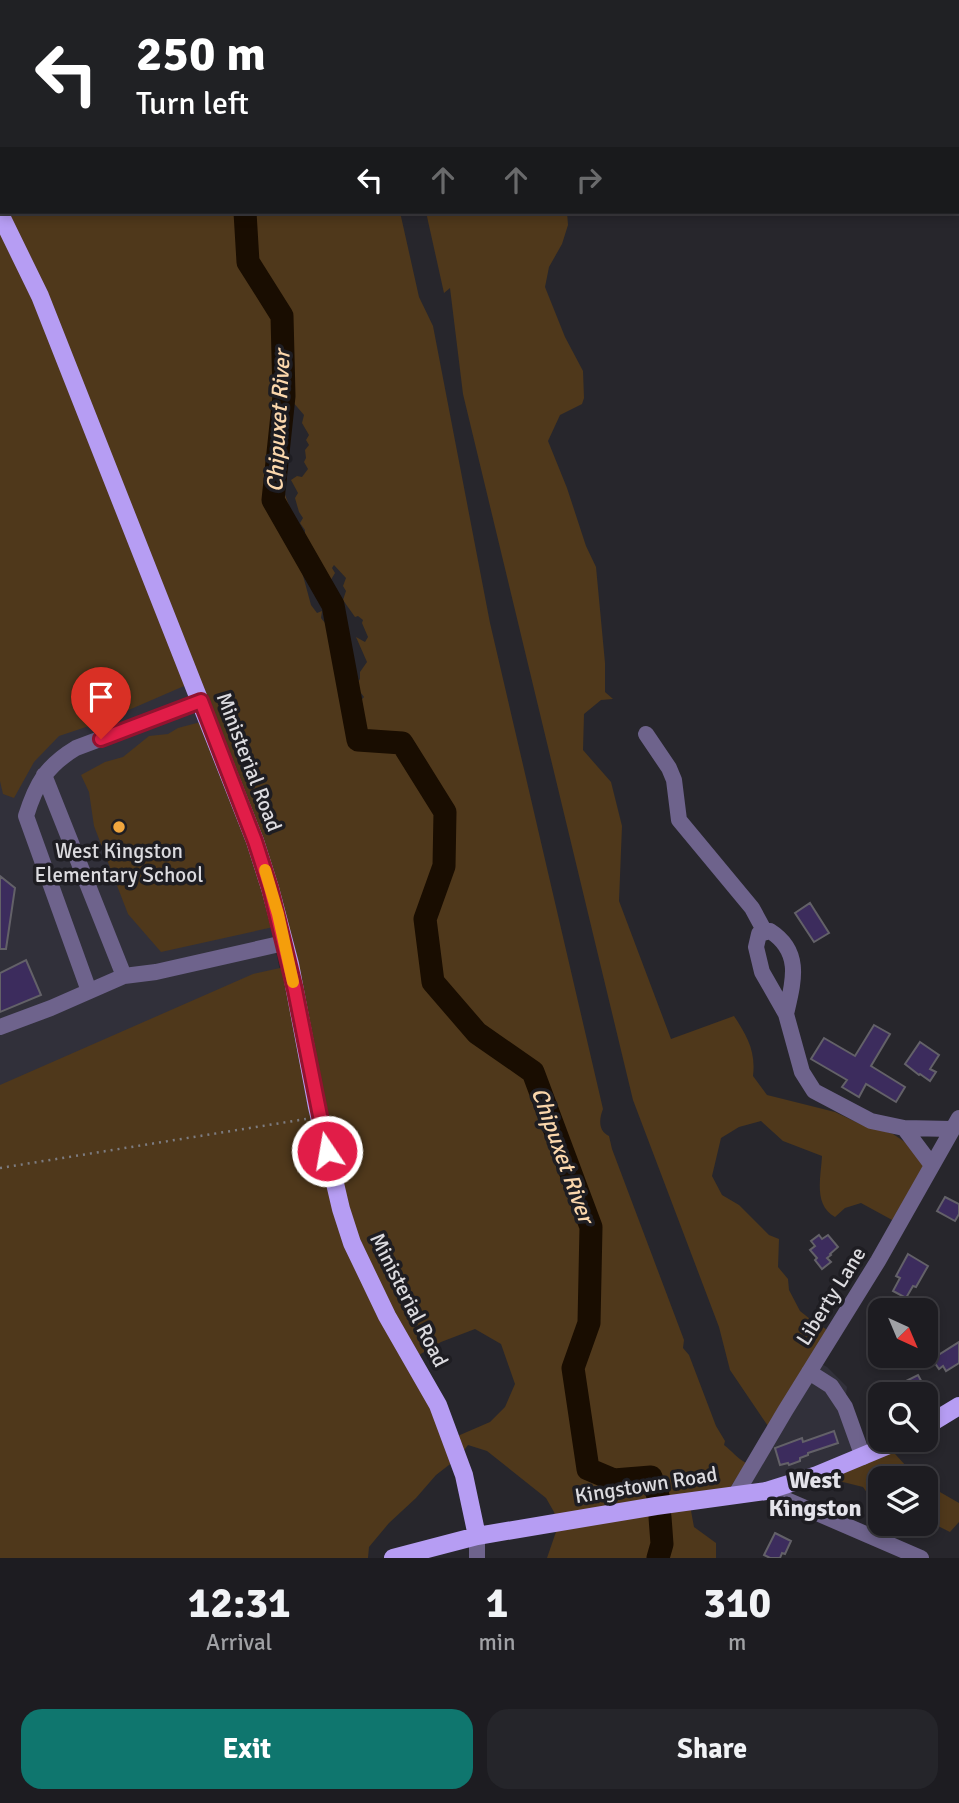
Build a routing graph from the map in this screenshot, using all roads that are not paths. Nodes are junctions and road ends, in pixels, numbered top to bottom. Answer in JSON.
{"nodes":[{"id":1,"x":0,"y":214,"type":"edge"},
{"id":2,"x":201,"y":701,"type":"junction"},
{"id":3,"x":646,"y":734,"type":"dead end"},
{"id":4,"x":44,"y":775,"type":"junction"},
{"id":5,"x":765,"y":932,"type":"junction"},
{"id":6,"x":284,"y":943,"type":"junction"},
{"id":7,"x":124,"y":976,"type":"junction"},
{"id":8,"x":89,"y":991,"type":"junction"},
{"id":9,"x":786,"y":1014,"type":"junction"},
{"id":10,"x":0,"y":1027,"type":"edge"},
{"id":11,"x":956,"y":1124,"type":"edge"},
{"id":12,"x":904,"y":1128,"type":"junction"},
{"id":13,"x":931,"y":1164,"type":"junction"},
{"id":14,"x":809,"y":1372,"type":"junction"},
{"id":15,"x":959,"y":1406,"type":"edge"},
{"id":16,"x":938,"y":1419,"type":"edge"},
{"id":17,"x":874,"y":1452,"type":"edge"},
{"id":18,"x":863,"y":1457,"type":"junction"},
{"id":19,"x":766,"y":1491,"type":"junction"},
{"id":20,"x":736,"y":1494,"type":"junction"},
{"id":21,"x":477,"y":1536,"type":"junction"},
{"id":22,"x":393,"y":1558,"type":"edge"},
{"id":23,"x":477,"y":1558,"type":"edge"},
{"id":24,"x":921,"y":1558,"type":"edge"}],
"edges":[{"from":1,"to":2,"type":"main road","name":"Ministerial Road"},
{"from":2,"to":4,"type":"street"},
{"from":2,"to":6,"type":"main road","name":"Ministerial Road"},
{"from":3,"to":5,"type":"street"},
{"from":4,"to":7,"type":"street"},
{"from":4,"to":8,"type":"street"},
{"from":5,"to":9,"type":"street"},
{"from":5,"to":9,"type":"street"},
{"from":6,"to":7,"type":"street"},
{"from":6,"to":21,"type":"main road","name":"Ministerial Road"},
{"from":7,"to":8,"type":"street"},
{"from":8,"to":10,"type":"street"},
{"from":9,"to":12,"type":"street"},
{"from":11,"to":12,"type":"street"},
{"from":11,"to":13,"type":"street","name":"Liberty Lane"},
{"from":12,"to":13,"type":"street"},
{"from":13,"to":14,"type":"street","name":"Liberty Lane"},
{"from":14,"to":18,"type":"street"},
{"from":14,"to":20,"type":"street","name":"Liberty Lane"},
{"from":15,"to":16,"type":"main road"},
{"from":17,"to":18,"type":"main road","name":"Kingstown Road"},
{"from":18,"to":19,"type":"main road","name":"Kingstown Road"},
{"from":19,"to":20,"type":"main road","name":"Kingstown Road"},
{"from":19,"to":24,"type":"street"},
{"from":20,"to":21,"type":"main road","name":"Kingstown Road"},
{"from":21,"to":22,"type":"main road","name":"Kingstown Road"},
{"from":21,"to":23,"type":"street"}]}
